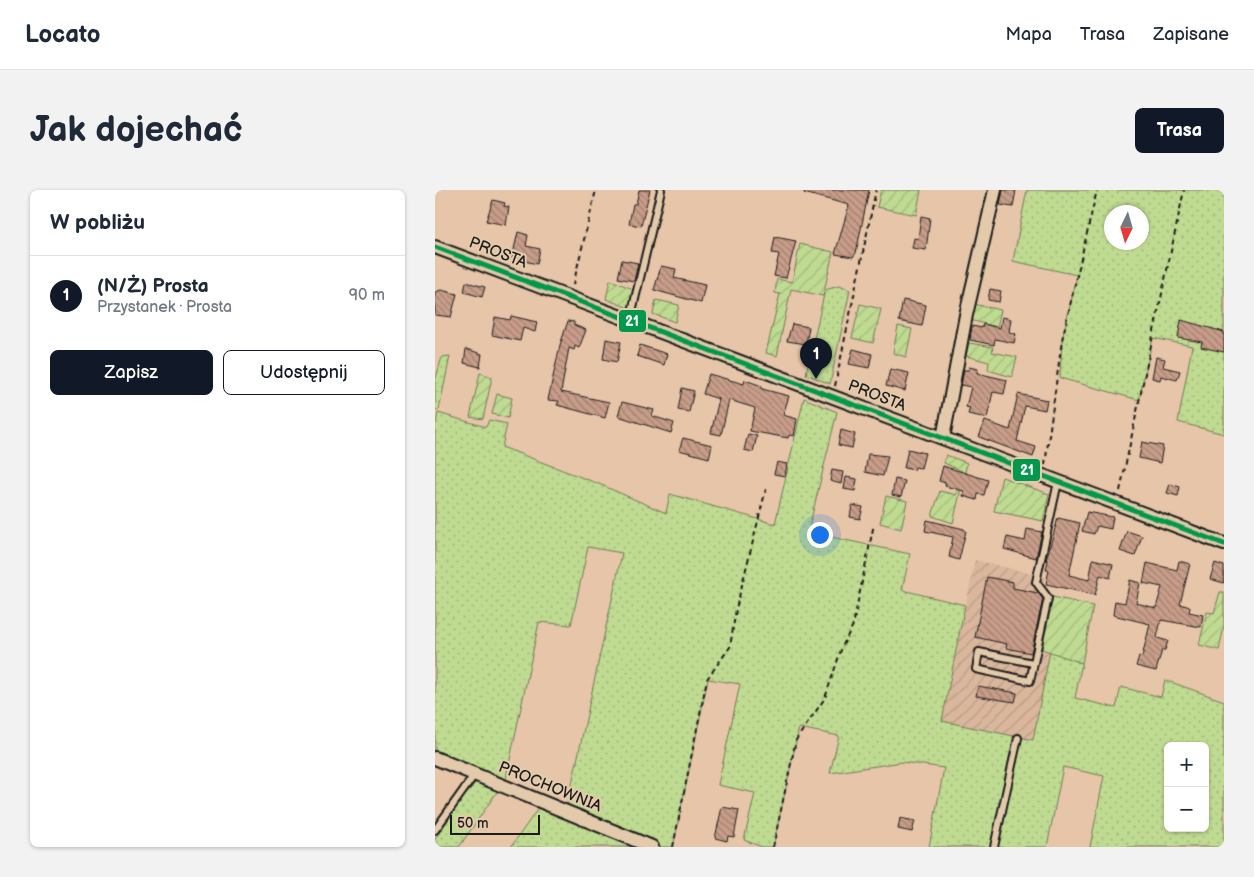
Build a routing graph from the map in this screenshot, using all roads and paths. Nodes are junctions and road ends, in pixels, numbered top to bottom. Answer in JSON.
{"nodes":[{"id":1,"x":596,"y":190,"type":"edge"},
{"id":2,"x":661,"y":190,"type":"edge"},
{"id":3,"x":876,"y":190,"type":"edge"},
{"id":4,"x":995,"y":190,"type":"edge"},
{"id":5,"x":1097,"y":190,"type":"edge"},
{"id":6,"x":1184,"y":190,"type":"edge"},
{"id":7,"x":435,"y":247,"type":"edge"},
{"id":8,"x":570,"y":298,"type":"junction"},
{"id":9,"x":630,"y":320,"type":"junction"},
{"id":10,"x":833,"y":397,"type":"junction"},
{"id":11,"x":943,"y":438,"type":"junction"},
{"id":12,"x":1043,"y":476,"type":"junction"},
{"id":13,"x":1059,"y":482,"type":"junction"},
{"id":14,"x":766,"y":489,"type":"dead end"},
{"id":15,"x":1117,"y":504,"type":"junction"},
{"id":16,"x":874,"y":524,"type":"dead end"},
{"id":17,"x":1224,"y":544,"type":"edge"},
{"id":18,"x":1033,"y":663,"type":"junction"},
{"id":19,"x":1018,"y":738,"type":"dead end"},
{"id":20,"x":435,"y":758,"type":"edge"},
{"id":21,"x":475,"y":774,"type":"junction"},
{"id":22,"x":435,"y":830,"type":"edge"},
{"id":23,"x":652,"y":847,"type":"edge"},
{"id":24,"x":673,"y":847,"type":"edge"},
{"id":25,"x":773,"y":847,"type":"edge"},
{"id":26,"x":994,"y":847,"type":"edge"}],
"edges":[{"from":1,"to":8,"type":"path"},
{"from":2,"to":9,"type":"lane"},
{"from":3,"to":10,"type":"path"},
{"from":4,"to":11,"type":"street"},
{"from":5,"to":12,"type":"path"},
{"from":6,"to":15,"type":"path"},
{"from":7,"to":8,"type":"street","name":"PROSTA"},
{"from":8,"to":9,"type":"street","name":"PROSTA"},
{"from":9,"to":10,"type":"street","name":"PROSTA"},
{"from":10,"to":11,"type":"street","name":"PROSTA"},
{"from":11,"to":12,"type":"street","name":"PROSTA"},
{"from":12,"to":13,"type":"street","name":"PROSTA"},
{"from":13,"to":15,"type":"street","name":"PROSTA"},
{"from":13,"to":18,"type":"lane"},
{"from":14,"to":24,"type":"path"},
{"from":15,"to":17,"type":"street","name":"PROSTA"},
{"from":16,"to":25,"type":"path"},
{"from":18,"to":18,"type":"lane"},
{"from":19,"to":26,"type":"lane"},
{"from":20,"to":21,"type":"street","name":"PROCHOWNIA"},
{"from":21,"to":22,"type":"lane"},
{"from":21,"to":23,"type":"street","name":"PROCHOWNIA"}]}
